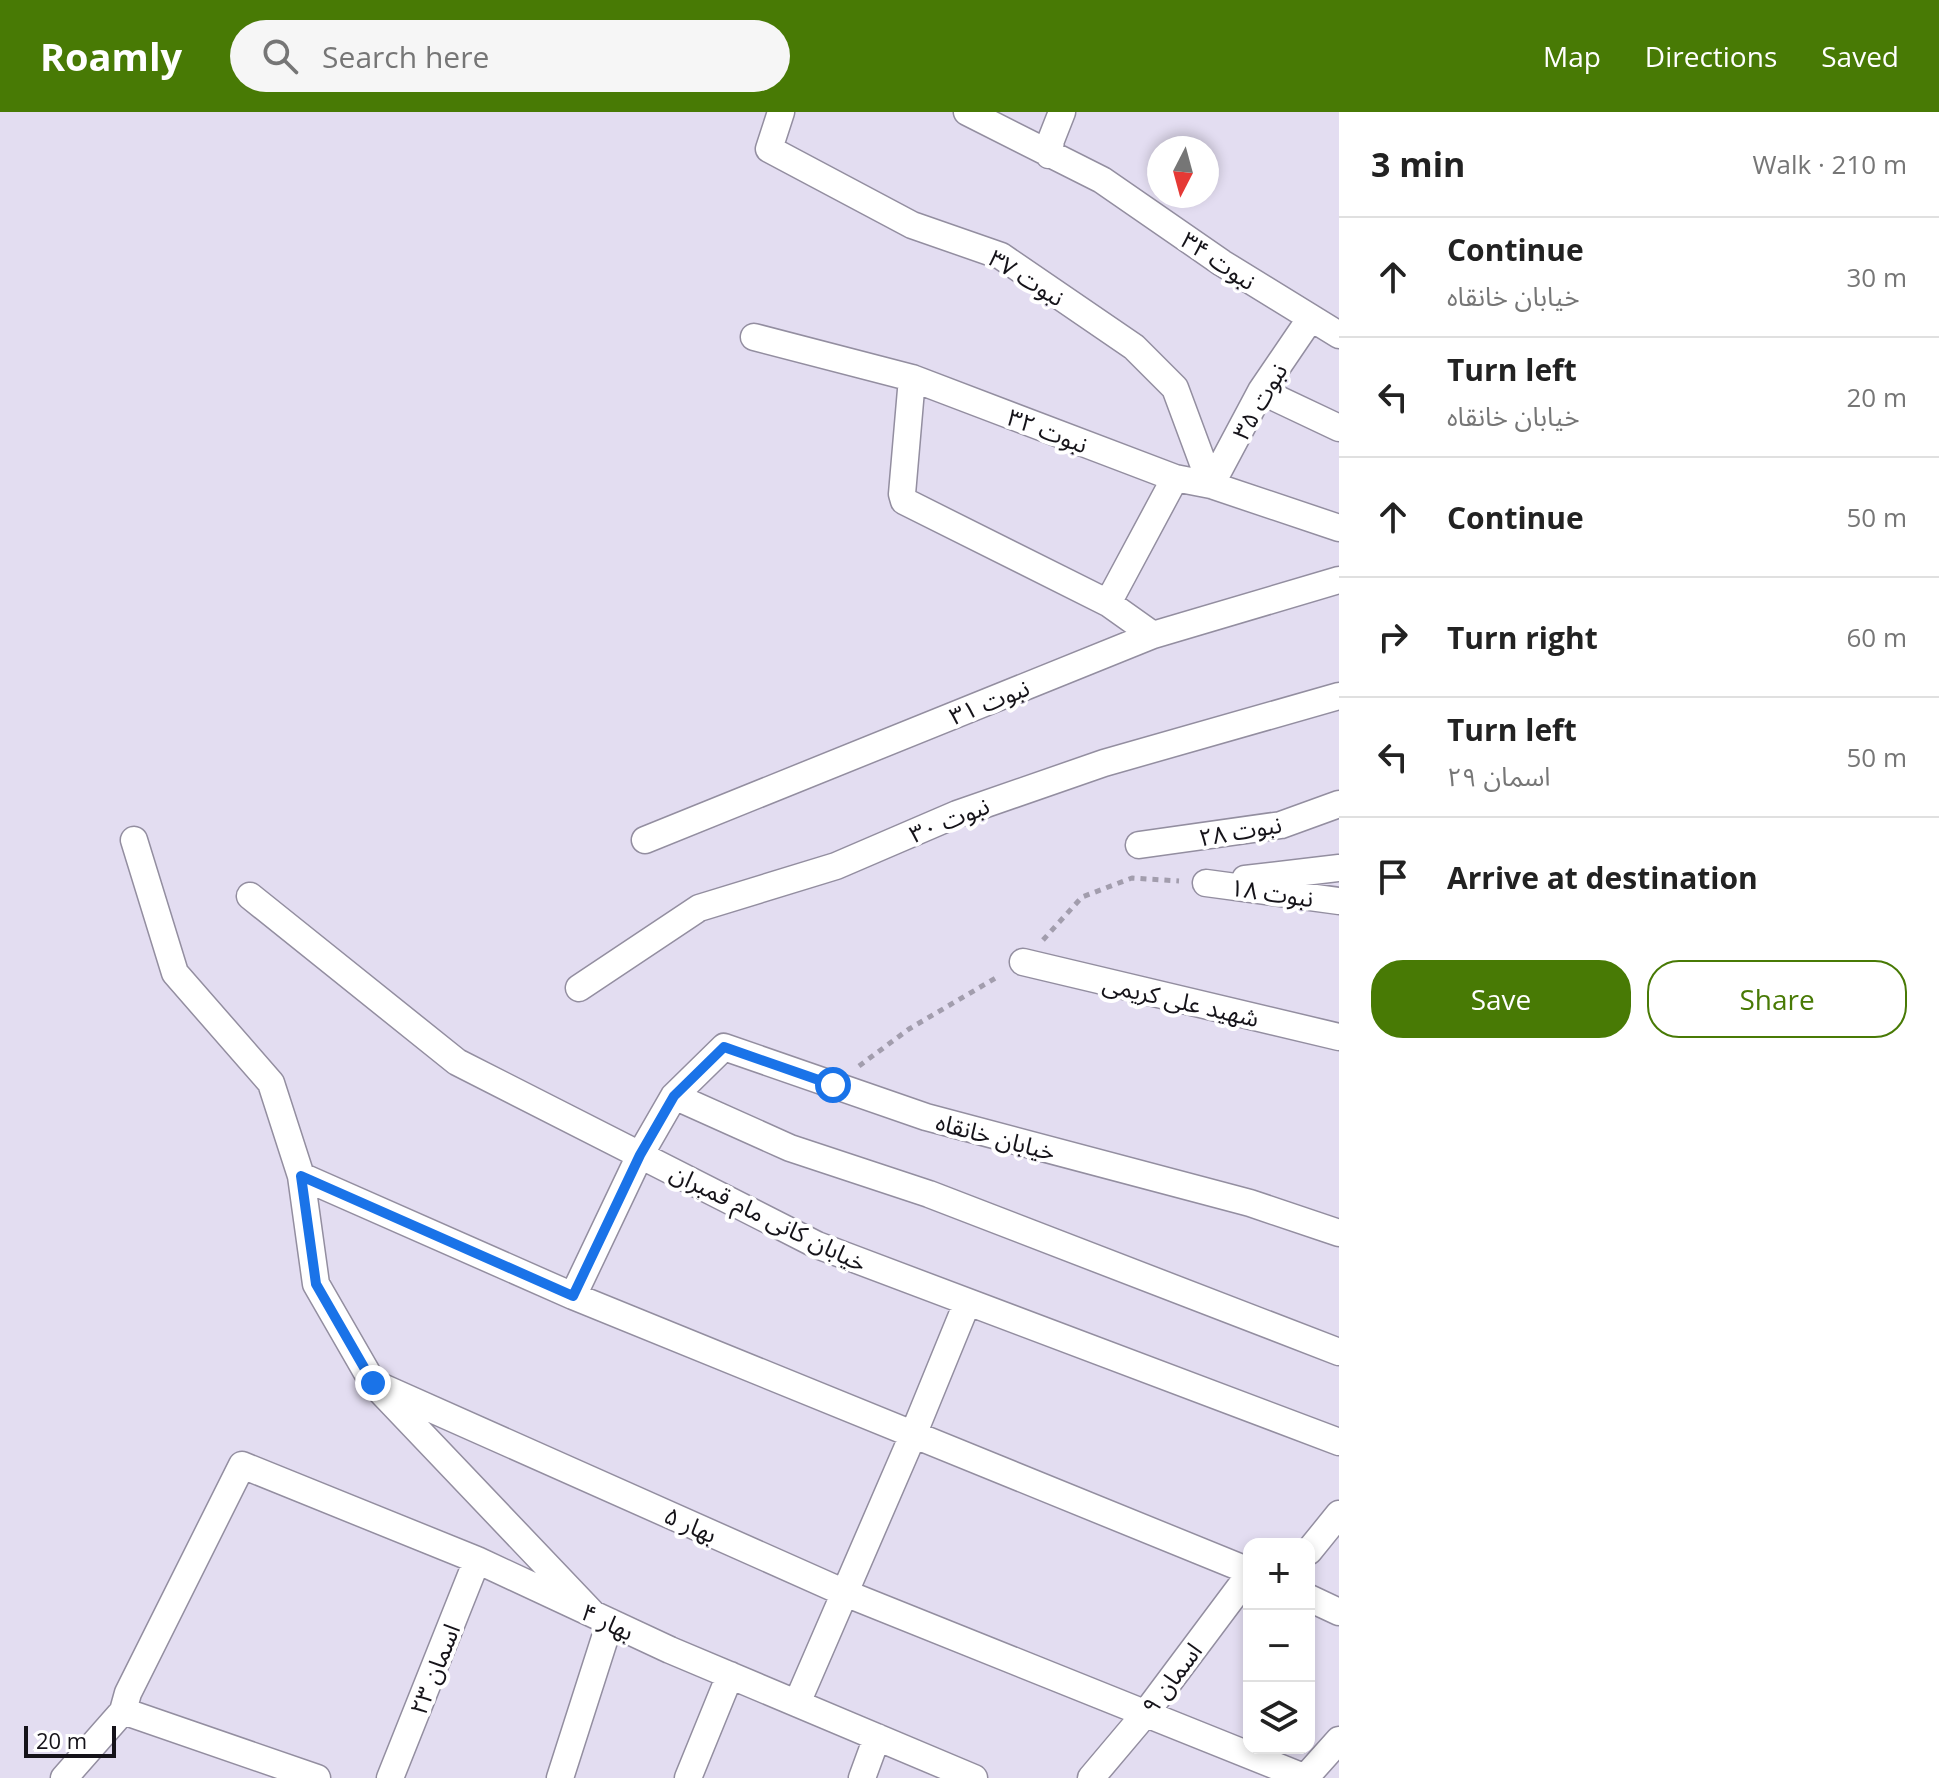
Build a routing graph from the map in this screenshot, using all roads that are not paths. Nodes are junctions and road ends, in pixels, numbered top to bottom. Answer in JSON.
{"nodes":[{"id":1,"x":781,"y":112,"type":"edge"},
{"id":2,"x":967,"y":112,"type":"edge"},
{"id":3,"x":1062,"y":112,"type":"edge"},
{"id":4,"x":1049,"y":155,"type":"junction"},
{"id":5,"x":1310,"y":319,"type":"junction"},
{"id":6,"x":1339,"y":335,"type":"edge"},
{"id":7,"x":754,"y":337,"type":"dead end"},
{"id":8,"x":912,"y":378,"type":"junction"},
{"id":9,"x":1261,"y":391,"type":"junction"},
{"id":10,"x":1339,"y":428,"type":"edge"},
{"id":11,"x":1175,"y":478,"type":"junction"},
{"id":12,"x":1211,"y":485,"type":"junction"},
{"id":13,"x":1339,"y":528,"type":"edge"},
{"id":14,"x":1339,"y":580,"type":"edge"},
{"id":15,"x":1108,"y":603,"type":"junction"},
{"id":16,"x":1153,"y":635,"type":"junction"},
{"id":17,"x":1339,"y":696,"type":"edge"},
{"id":18,"x":1339,"y":804,"type":"edge"},
{"id":19,"x":134,"y":840,"type":"dead end"},
{"id":20,"x":645,"y":840,"type":"dead end"},
{"id":21,"x":1139,"y":845,"type":"dead end"},
{"id":22,"x":1339,"y":868,"type":"edge"},
{"id":23,"x":250,"y":896,"type":"dead end"},
{"id":24,"x":1339,"y":901,"type":"edge"},
{"id":25,"x":1023,"y":962,"type":"dead end"},
{"id":26,"x":579,"y":988,"type":"dead end"},
{"id":27,"x":1339,"y":1037,"type":"edge"},
{"id":28,"x":674,"y":1096,"type":"junction"},
{"id":29,"x":640,"y":1155,"type":"junction"},
{"id":30,"x":301,"y":1176,"type":"junction"},
{"id":31,"x":1339,"y":1233,"type":"edge"},
{"id":32,"x":573,"y":1296,"type":"junction"},
{"id":33,"x":967,"y":1303,"type":"junction"},
{"id":34,"x":1339,"y":1352,"type":"edge"},
{"id":35,"x":373,"y":1383,"type":"junction"},
{"id":36,"x":913,"y":1435,"type":"junction"},
{"id":37,"x":1339,"y":1442,"type":"edge"},
{"id":38,"x":1339,"y":1514,"type":"edge"},
{"id":39,"x":1315,"y":1544,"type":"edge"},
{"id":40,"x":477,"y":1560,"type":"junction"},
{"id":41,"x":1243,"y":1571,"type":"edge"},
{"id":42,"x":1243,"y":1581,"type":"edge"},
{"id":43,"x":845,"y":1593,"type":"junction"},
{"id":44,"x":1315,"y":1601,"type":"edge"},
{"id":45,"x":1339,"y":1612,"type":"edge"},
{"id":46,"x":601,"y":1617,"type":"junction"},
{"id":47,"x":730,"y":1675,"type":"junction"},
{"id":48,"x":797,"y":1703,"type":"junction"},
{"id":49,"x":123,"y":1711,"type":"junction"},
{"id":50,"x":1145,"y":1714,"type":"junction"},
{"id":51,"x":877,"y":1737,"type":"junction"},
{"id":52,"x":1339,"y":1740,"type":"edge"},
{"id":53,"x":64,"y":1778,"type":"edge"},
{"id":54,"x":317,"y":1778,"type":"edge"},
{"id":55,"x":390,"y":1778,"type":"edge"},
{"id":56,"x":560,"y":1778,"type":"edge"},
{"id":57,"x":688,"y":1778,"type":"edge"},
{"id":58,"x":862,"y":1778,"type":"edge"},
{"id":59,"x":974,"y":1778,"type":"edge"},
{"id":60,"x":1091,"y":1778,"type":"edge"},
{"id":61,"x":1306,"y":1778,"type":"edge"}],
"edges":[{"from":1,"to":12,"type":"street","name":"نبوت ۳۷"},
{"from":2,"to":4,"type":"street","name":"نبوت ۳۴"},
{"from":3,"to":4,"type":"street"},
{"from":4,"to":5,"type":"street","name":"نبوت ۳۴"},
{"from":5,"to":6,"type":"street","name":"نبوت ۳۴"},
{"from":5,"to":9,"type":"street","name":"نبوت ۳۵"},
{"from":7,"to":8,"type":"street","name":"نبوت ۳۲"},
{"from":8,"to":11,"type":"street","name":"نبوت ۳۲"},
{"from":8,"to":15,"type":"street"},
{"from":9,"to":10,"type":"street"},
{"from":9,"to":12,"type":"street","name":"نبوت ۳۵"},
{"from":11,"to":12,"type":"street","name":"نبوت ۳۲"},
{"from":11,"to":15,"type":"street"},
{"from":12,"to":13,"type":"street","name":"نبوت ۳۲"},
{"from":14,"to":16,"type":"street","name":"نبوت ۳۱"},
{"from":15,"to":16,"type":"street"},
{"from":16,"to":20,"type":"street","name":"نبوت ۳۱"},
{"from":17,"to":26,"type":"street","name":"نبوت ۳۰"},
{"from":18,"to":21,"type":"street","name":"نبوت ۲۸"},
{"from":19,"to":30,"type":"street"},
{"from":22,"to":24,"type":"street","name":"نبوت ۱۸"},
{"from":23,"to":29,"type":"street","name":"خیابان کانی مام قمبران"},
{"from":25,"to":27,"type":"street","name":"شهید علی کریمی"},
{"from":28,"to":29,"type":"street"},
{"from":28,"to":31,"type":"street","name":"خیابان خانقاه"},
{"from":28,"to":34,"type":"street"},
{"from":29,"to":32,"type":"street"},
{"from":29,"to":33,"type":"street","name":"خیابان کانی مام قمبران"},
{"from":30,"to":32,"type":"street"},
{"from":30,"to":35,"type":"street"},
{"from":32,"to":36,"type":"street"},
{"from":33,"to":36,"type":"street"},
{"from":33,"to":37,"type":"street","name":"خیابان کانی مام قمبران"},
{"from":35,"to":43,"type":"street","name":"بهار ۵"},
{"from":35,"to":46,"type":"street"},
{"from":36,"to":41,"type":"street"},
{"from":36,"to":43,"type":"street"},
{"from":38,"to":39,"type":"street"},
{"from":40,"to":46,"type":"street","name":"بهار ۴"},
{"from":40,"to":49,"type":"street","name":"بهار ۴"},
{"from":40,"to":55,"type":"street","name":"اسمان ۲۳"},
{"from":42,"to":50,"type":"street","name":"اسمان ۹"},
{"from":43,"to":48,"type":"street"},
{"from":43,"to":50,"type":"street","name":"بهار ۵"},
{"from":44,"to":45,"type":"street"},
{"from":46,"to":47,"type":"street","name":"بهار ۴"},
{"from":46,"to":56,"type":"street"},
{"from":47,"to":48,"type":"street","name":"بهار ۴"},
{"from":47,"to":57,"type":"street"},
{"from":48,"to":51,"type":"street","name":"بهار ۴"},
{"from":49,"to":53,"type":"street"},
{"from":49,"to":54,"type":"street"},
{"from":50,"to":60,"type":"street","name":"اسمان ۹"},
{"from":50,"to":61,"type":"street","name":"بهار ۵"},
{"from":51,"to":58,"type":"street"},
{"from":51,"to":59,"type":"street","name":"بهار ۴"},
{"from":52,"to":61,"type":"street"}]}
